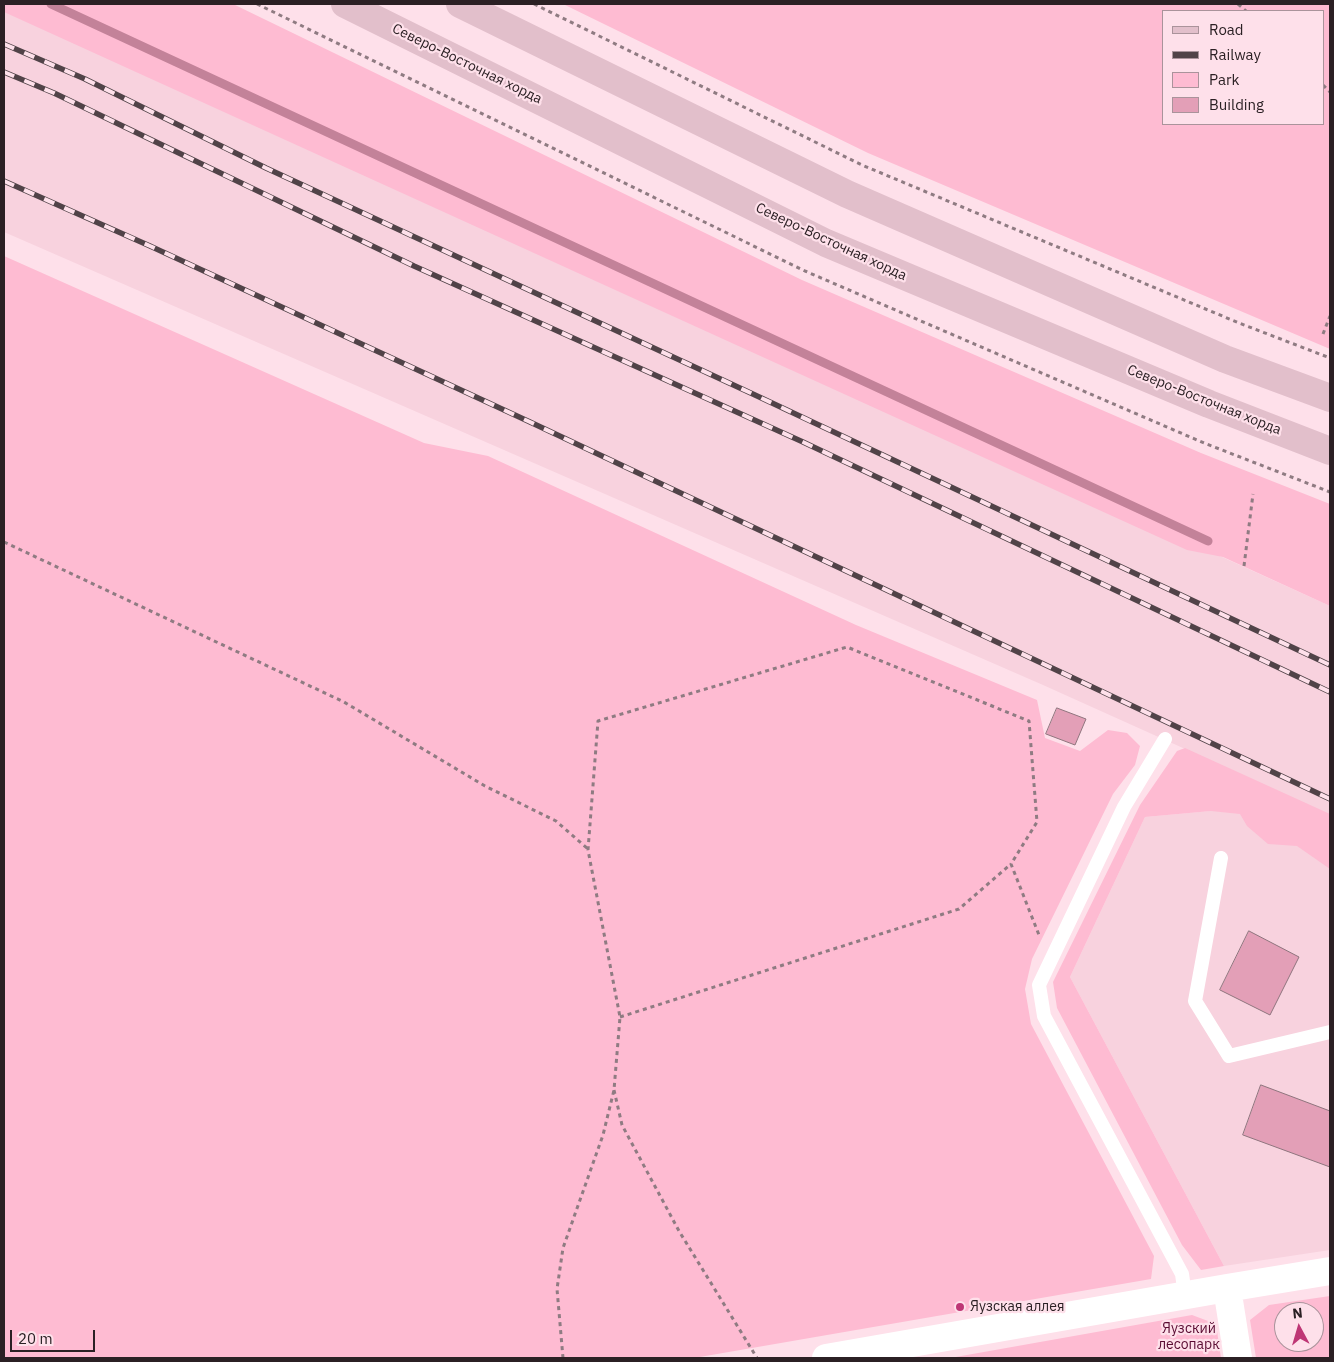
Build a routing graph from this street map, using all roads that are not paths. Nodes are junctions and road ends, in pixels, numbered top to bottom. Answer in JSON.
{"nodes":[{"id":1,"x":345,"y":4,"type":"edge"},
{"id":2,"x":460,"y":4,"type":"edge"},
{"id":3,"x":1330,"y":398,"type":"edge"},
{"id":4,"x":1330,"y":451,"type":"edge"},
{"id":5,"x":1165,"y":739,"type":"dead end"},
{"id":6,"x":1221,"y":858,"type":"dead end"},
{"id":7,"x":1330,"y":1032,"type":"edge"},
{"id":8,"x":1330,"y":1271,"type":"edge"},
{"id":9,"x":1227,"y":1288,"type":"junction"},
{"id":10,"x":1185,"y":1295,"type":"junction"},
{"id":11,"x":826,"y":1358,"type":"edge"},
{"id":12,"x":1238,"y":1358,"type":"edge"}],
"edges":[{"from":1,"to":4,"type":"main road","name":"Северо-Восточная хорда"},
{"from":2,"to":3,"type":"main road"},
{"from":5,"to":10,"type":"lane"},
{"from":6,"to":7,"type":"lane"},
{"from":8,"to":9,"type":"street"},
{"from":9,"to":10,"type":"street"},
{"from":9,"to":12,"type":"street"},
{"from":10,"to":11,"type":"street"}]}
